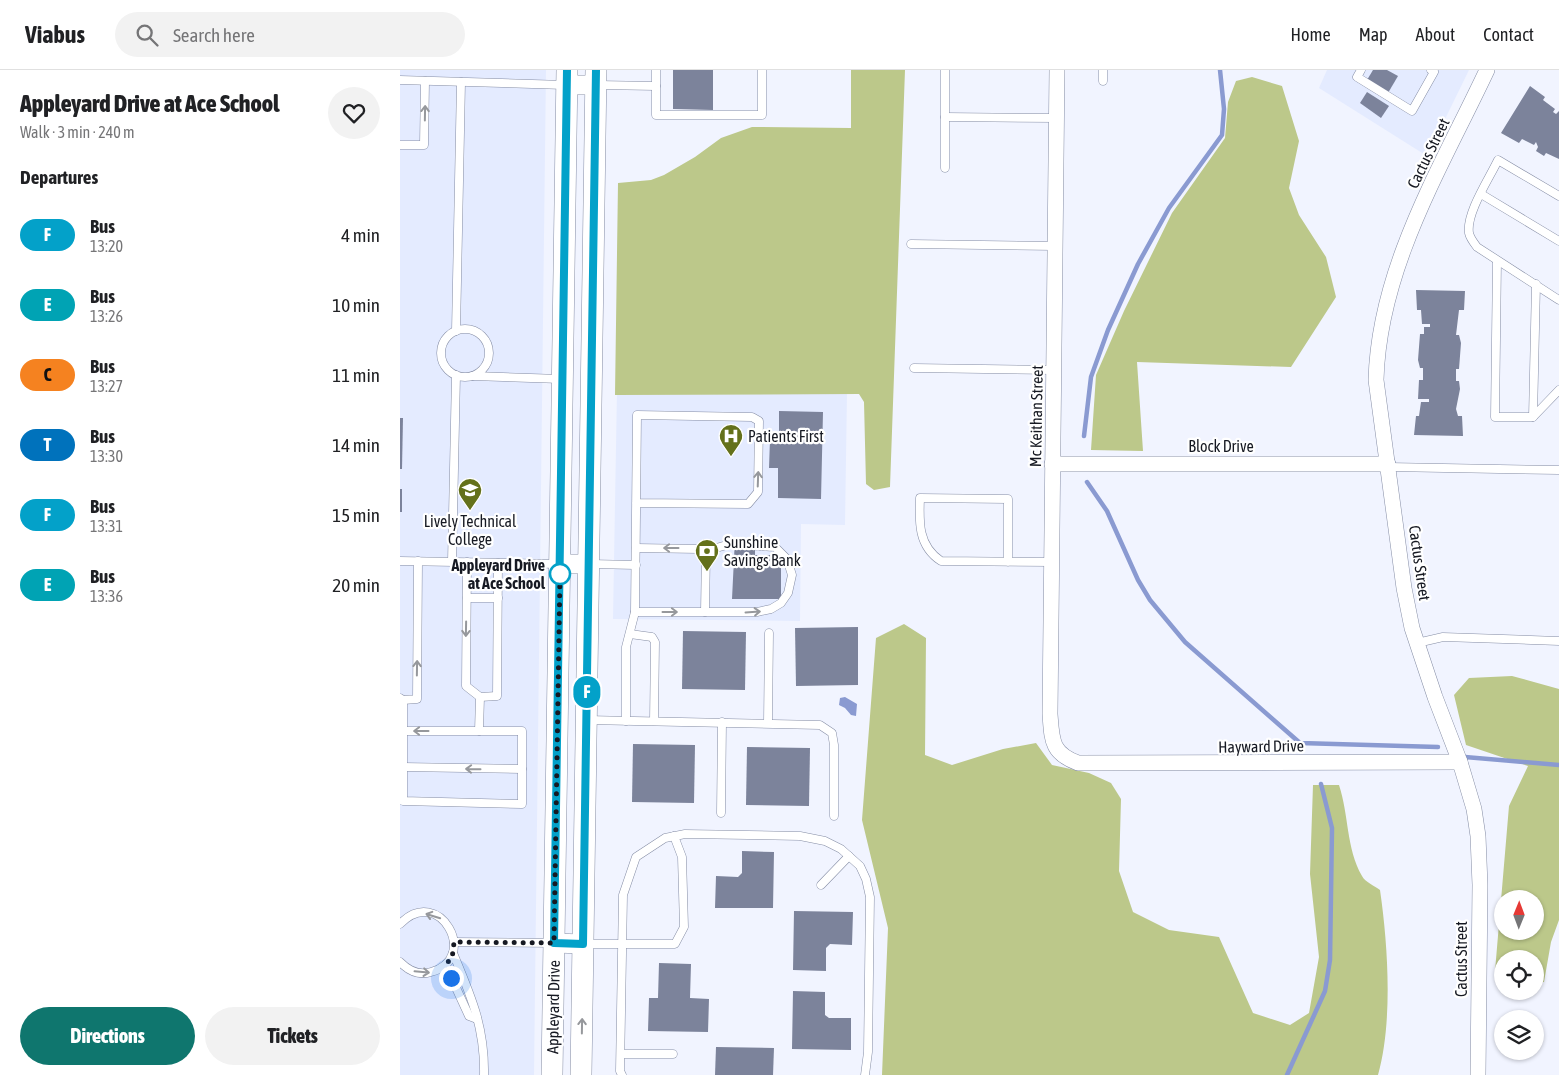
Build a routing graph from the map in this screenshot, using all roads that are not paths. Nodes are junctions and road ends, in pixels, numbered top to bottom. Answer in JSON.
{"nodes":[{"id":1,"x":656,"y":70,"type":"edge"},
{"id":2,"x":762,"y":70,"type":"edge"},
{"id":3,"x":945,"y":70,"type":"edge"},
{"id":4,"x":1057,"y":70,"type":"edge"},
{"id":5,"x":1103,"y":70,"type":"edge"},
{"id":6,"x":1361,"y":70,"type":"edge"},
{"id":7,"x":1431,"y":70,"type":"edge"},
{"id":8,"x":1487,"y":70,"type":"edge"},
{"id":9,"x":567,"y":77,"type":"edge"},
{"id":10,"x":596,"y":78,"type":"edge"},
{"id":11,"x":400,"y":80,"type":"edge"},
{"id":12,"x":425,"y":81,"type":"junction"},
{"id":13,"x":1103,"y":81,"type":"dead end"},
{"id":14,"x":461,"y":82,"type":"junction"},
{"id":15,"x":656,"y":86,"type":"junction"},
{"id":16,"x":945,"y":117,"type":"junction"},
{"id":17,"x":1057,"y":118,"type":"junction"},
{"id":18,"x":400,"y":145,"type":"edge"},
{"id":19,"x":945,"y":168,"type":"dead end"},
{"id":20,"x":1481,"y":194,"type":"junction"},
{"id":21,"x":1559,"y":196,"type":"edge"},
{"id":22,"x":1559,"y":241,"type":"edge"},
{"id":23,"x":911,"y":244,"type":"dead end"},
{"id":24,"x":1055,"y":246,"type":"junction"},
{"id":25,"x":1497,"y":261,"type":"junction"},
{"id":26,"x":1536,"y":284,"type":"junction"},
{"id":27,"x":1559,"y":300,"type":"edge"},
{"id":28,"x":456,"y":330,"type":"junction"},
{"id":29,"x":914,"y":368,"type":"dead end"},
{"id":30,"x":1054,"y":370,"type":"junction"},
{"id":31,"x":456,"y":374,"type":"junction"},
{"id":32,"x":469,"y":376,"type":"junction"},
{"id":33,"x":563,"y":378,"type":"junction"},
{"id":34,"x":1559,"y":390,"type":"edge"},
{"id":35,"x":1533,"y":417,"type":"junction"},
{"id":36,"x":1052,"y":464,"type":"junction"},
{"id":37,"x":1389,"y":466,"type":"junction"},
{"id":38,"x":1559,"y":470,"type":"edge"},
{"id":39,"x":636,"y":503,"type":"junction"},
{"id":40,"x":636,"y":548,"type":"junction"},
{"id":41,"x":706,"y":551,"type":"junction"},
{"id":42,"x":400,"y":561,"type":"edge"},
{"id":43,"x":418,"y":562,"type":"junction"},
{"id":44,"x":452,"y":562,"type":"junction"},
{"id":45,"x":467,"y":562,"type":"junction"},
{"id":46,"x":1008,"y":562,"type":"junction"},
{"id":47,"x":1052,"y":562,"type":"junction"},
{"id":48,"x":498,"y":563,"type":"junction"},
{"id":49,"x":560,"y":564,"type":"junction"},
{"id":50,"x":589,"y":564,"type":"junction"},
{"id":51,"x":636,"y":565,"type":"junction"},
{"id":52,"x":467,"y":598,"type":"junction"},
{"id":53,"x":498,"y":598,"type":"junction"},
{"id":54,"x":635,"y":612,"type":"junction"},
{"id":55,"x":705,"y":612,"type":"junction"},
{"id":56,"x":769,"y":633,"type":"dead end"},
{"id":57,"x":630,"y":634,"type":"junction"},
{"id":58,"x":1559,"y":641,"type":"edge"},
{"id":59,"x":1417,"y":643,"type":"junction"},
{"id":60,"x":480,"y":697,"type":"junction"},
{"id":61,"x":401,"y":699,"type":"edge"},
{"id":62,"x":587,"y":720,"type":"junction"},
{"id":63,"x":626,"y":721,"type":"junction"},
{"id":64,"x":654,"y":721,"type":"junction"},
{"id":65,"x":722,"y":722,"type":"junction"},
{"id":66,"x":768,"y":723,"type":"junction"},
{"id":67,"x":403,"y":731,"type":"junction"},
{"id":68,"x":479,"y":731,"type":"junction"},
{"id":69,"x":1064,"y":758,"type":"joint"},
{"id":70,"x":1460,"y":762,"type":"junction"},
{"id":71,"x":403,"y":767,"type":"junction"},
{"id":72,"x":522,"y":769,"type":"junction"},
{"id":73,"x":721,"y":813,"type":"dead end"},
{"id":74,"x":834,"y":816,"type":"dead end"},
{"id":75,"x":674,"y":836,"type":"junction"},
{"id":76,"x":849,"y":856,"type":"junction"},
{"id":77,"x":821,"y":885,"type":"dead end"},
{"id":78,"x":400,"y":924,"type":"edge"},
{"id":79,"x":454,"y":942,"type":"junction"},
{"id":80,"x":554,"y":943,"type":"junction"},
{"id":81,"x":583,"y":944,"type":"junction"},
{"id":82,"x":622,"y":944,"type":"junction"},
{"id":83,"x":453,"y":953,"type":"junction"},
{"id":84,"x":400,"y":962,"type":"edge"},
{"id":85,"x":446,"y":966,"type":"junction"},
{"id":86,"x":477,"y":1019,"type":"junction"},
{"id":87,"x":621,"y":1054,"type":"junction"},
{"id":88,"x":672,"y":1054,"type":"dead end"},
{"id":89,"x":484,"y":1075,"type":"edge"},
{"id":90,"x":552,"y":1075,"type":"edge"},
{"id":91,"x":581,"y":1075,"type":"edge"},
{"id":92,"x":622,"y":1075,"type":"edge"},
{"id":93,"x":865,"y":1075,"type":"edge"},
{"id":94,"x":1478,"y":1075,"type":"edge"}],
"edges":[{"from":1,"to":15,"type":"lane"},
{"from":2,"to":15,"type":"lane"},
{"from":3,"to":16,"type":"lane"},
{"from":4,"to":17,"type":"street","name":"Mc Keithan Street"},
{"from":5,"to":13,"type":"lane"},
{"from":6,"to":7,"type":"lane"},
{"from":8,"to":37,"type":"street","name":"Cactus Street"},
{"from":9,"to":10,"type":"street"},
{"from":9,"to":14,"type":"lane"},
{"from":9,"to":33,"type":"main road","name":"Appleyard Drive"},
{"from":10,"to":15,"type":"lane"},
{"from":10,"to":50,"type":"main road","name":"Appleyard Drive"},
{"from":11,"to":12,"type":"lane"},
{"from":12,"to":14,"type":"lane"},
{"from":18,"to":12,"type":"lane","one_way":true},
{"from":14,"to":28,"type":"lane"},
{"from":16,"to":17,"type":"lane"},
{"from":16,"to":19,"type":"lane"},
{"from":17,"to":24,"type":"street","name":"Mc Keithan Street"},
{"from":20,"to":21,"type":"lane"},
{"from":20,"to":22,"type":"lane"},
{"from":20,"to":25,"type":"lane"},
{"from":23,"to":24,"type":"lane"},
{"from":24,"to":30,"type":"street","name":"Mc Keithan Street"},
{"from":25,"to":26,"type":"lane"},
{"from":25,"to":35,"type":"lane"},
{"from":26,"to":27,"type":"lane"},
{"from":26,"to":35,"type":"lane"},
{"from":28,"to":31,"type":"lane"},
{"from":28,"to":32,"type":"lane"},
{"from":29,"to":30,"type":"lane"},
{"from":30,"to":36,"type":"street","name":"Mc Keithan Street"},
{"from":31,"to":32,"type":"lane"},
{"from":31,"to":44,"type":"lane"},
{"from":32,"to":33,"type":"lane"},
{"from":33,"to":49,"type":"main road","name":"Appleyard Drive"},
{"from":34,"to":35,"type":"lane"},
{"from":36,"to":37,"type":"street","name":"Block Drive"},
{"from":36,"to":47,"type":"street","name":"Mc Keithan Street"},
{"from":37,"to":38,"type":"lane"},
{"from":37,"to":59,"type":"street","name":"Cactus Street"},
{"from":39,"to":39,"type":"lane","one_way":true},
{"from":39,"to":40,"type":"lane"},
{"from":41,"to":40,"type":"lane","one_way":true},
{"from":40,"to":51,"type":"lane"},
{"from":41,"to":55,"type":"lane"},
{"from":55,"to":41,"type":"lane","one_way":true},
{"from":42,"to":43,"type":"lane"},
{"from":43,"to":44,"type":"lane"},
{"from":61,"to":43,"type":"lane","one_way":true},
{"from":44,"to":45,"type":"lane"},
{"from":45,"to":48,"type":"lane"},
{"from":45,"to":52,"type":"lane"},
{"from":46,"to":46,"type":"lane"},
{"from":46,"to":47,"type":"lane"},
{"from":47,"to":69,"type":"street","name":"Mc Keithan Street"},
{"from":48,"to":49,"type":"lane"},
{"from":48,"to":53,"type":"lane"},
{"from":49,"to":50,"type":"street"},
{"from":49,"to":80,"type":"main road","name":"Appleyard Drive"},
{"from":50,"to":51,"type":"lane"},
{"from":50,"to":62,"type":"main road","name":"Appleyard Drive"},
{"from":51,"to":54,"type":"lane"},
{"from":52,"to":53,"type":"lane"},
{"from":52,"to":60,"type":"lane","one_way":true},
{"from":53,"to":60,"type":"lane"},
{"from":54,"to":55,"type":"lane","one_way":true},
{"from":54,"to":57,"type":"lane"},
{"from":56,"to":66,"type":"lane"},
{"from":57,"to":63,"type":"lane"},
{"from":57,"to":64,"type":"lane"},
{"from":58,"to":59,"type":"lane"},
{"from":59,"to":70,"type":"street","name":"Cactus Street"},
{"from":60,"to":68,"type":"lane"},
{"from":61,"to":67,"type":"lane"},
{"from":62,"to":63,"type":"lane"},
{"from":62,"to":81,"type":"main road","name":"Appleyard Drive"},
{"from":63,"to":64,"type":"lane"},
{"from":64,"to":65,"type":"lane"},
{"from":65,"to":66,"type":"lane"},
{"from":65,"to":73,"type":"lane"},
{"from":66,"to":74,"type":"lane"},
{"from":68,"to":67,"type":"lane","one_way":true},
{"from":67,"to":71,"type":"lane"},
{"from":68,"to":72,"type":"lane"},
{"from":69,"to":70,"type":"street","name":"Hayward Drive"},
{"from":70,"to":94,"type":"street","name":"Cactus Street"},
{"from":72,"to":71,"type":"lane","one_way":true},
{"from":71,"to":72,"type":"lane"},
{"from":75,"to":76,"type":"lane"},
{"from":75,"to":82,"type":"lane"},
{"from":75,"to":82,"type":"lane"},
{"from":76,"to":77,"type":"lane"},
{"from":76,"to":93,"type":"lane"},
{"from":79,"to":78,"type":"lane","one_way":true},
{"from":79,"to":80,"type":"lane"},
{"from":79,"to":83,"type":"lane"},
{"from":80,"to":81,"type":"street"},
{"from":80,"to":90,"type":"main road","name":"Appleyard Drive"},
{"from":81,"to":82,"type":"lane"},
{"from":91,"to":81,"type":"main road","name":"Appleyard Drive","one_way":true},
{"from":82,"to":87,"type":"lane"},
{"from":83,"to":85,"type":"lane"},
{"from":83,"to":86,"type":"lane"},
{"from":84,"to":85,"type":"lane","one_way":true},
{"from":85,"to":86,"type":"lane"},
{"from":86,"to":89,"type":"lane"},
{"from":87,"to":88,"type":"lane"},
{"from":87,"to":92,"type":"lane"}]}
